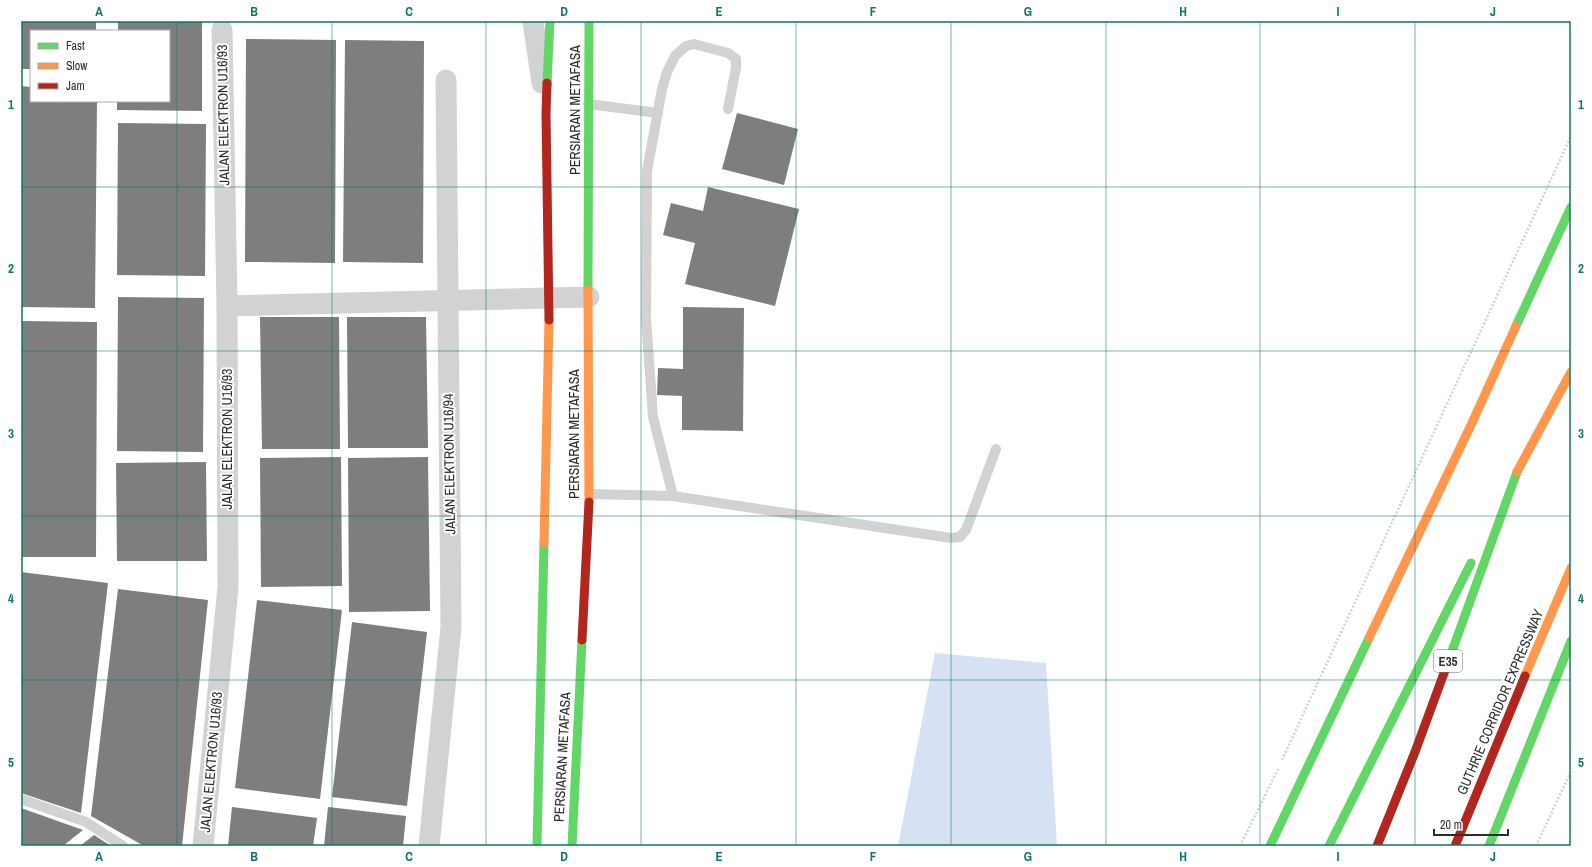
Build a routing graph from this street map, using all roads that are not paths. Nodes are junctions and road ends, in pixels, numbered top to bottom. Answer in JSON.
{"nodes":[{"id":1,"x":533,"y":21,"type":"edge"},
{"id":2,"x":550,"y":21,"type":"edge"},
{"id":3,"x":589,"y":21,"type":"edge"},
{"id":4,"x":222,"y":30,"type":"dead end"},
{"id":5,"x":446,"y":80,"type":"dead end"},
{"id":6,"x":588,"y":104,"type":"junction"},
{"id":7,"x":728,"y":109,"type":"dead end"},
{"id":8,"x":546,"y":113,"type":"junction"},
{"id":9,"x":658,"y":113,"type":"junction"},
{"id":10,"x":1571,"y":207,"type":"edge"},
{"id":11,"x":589,"y":297,"type":"junction"},
{"id":12,"x":549,"y":299,"type":"junction"},
{"id":13,"x":448,"y":301,"type":"junction"},
{"id":14,"x":227,"y":306,"type":"junction"},
{"id":15,"x":1571,"y":372,"type":"edge"},
{"id":16,"x":996,"y":449,"type":"dead end"},
{"id":17,"x":1516,"y":474,"type":"junction"},
{"id":18,"x":589,"y":494,"type":"junction"},
{"id":19,"x":674,"y":496,"type":"junction"},
{"id":20,"x":1483,"y":538,"type":"dead end"},
{"id":21,"x":1476,"y":552,"type":"dead end"},
{"id":22,"x":1571,"y":568,"type":"edge"},
{"id":23,"x":1571,"y":641,"type":"edge"},
{"id":24,"x":21,"y":799,"type":"edge"},
{"id":25,"x":123,"y":846,"type":"edge"},
{"id":26,"x":203,"y":846,"type":"edge"},
{"id":27,"x":430,"y":846,"type":"edge"},
{"id":28,"x":537,"y":846,"type":"edge"},
{"id":29,"x":572,"y":846,"type":"edge"},
{"id":30,"x":1270,"y":846,"type":"edge"},
{"id":31,"x":1329,"y":846,"type":"edge"},
{"id":32,"x":1377,"y":846,"type":"edge"},
{"id":33,"x":1455,"y":846,"type":"edge"},
{"id":34,"x":1489,"y":846,"type":"edge"}],
"edges":[{"from":1,"to":8,"type":"street"},
{"from":2,"to":8,"type":"main road","name":"PERSIARAN METAFASA"},
{"from":3,"to":6,"type":"main road","name":"PERSIARAN METAFASA"},
{"from":4,"to":14,"type":"street","name":"JALAN ELEKTRON U16/93"},
{"from":5,"to":13,"type":"street","name":"JALAN ELEKTRON U16/94"},
{"from":6,"to":9,"type":"lane"},
{"from":6,"to":11,"type":"main road","name":"PERSIARAN METAFASA"},
{"from":7,"to":9,"type":"lane"},
{"from":8,"to":12,"type":"main road","name":"PERSIARAN METAFASA"},
{"from":9,"to":19,"type":"lane"},
{"from":10,"to":30,"type":"main road"},
{"from":11,"to":12,"type":"street"},
{"from":11,"to":18,"type":"main road","name":"PERSIARAN METAFASA"},
{"from":12,"to":13,"type":"street"},
{"from":12,"to":28,"type":"main road","name":"PERSIARAN METAFASA"},
{"from":13,"to":14,"type":"street"},
{"from":13,"to":27,"type":"street","name":"JALAN ELEKTRON U16/94"},
{"from":14,"to":26,"type":"street","name":"JALAN ELEKTRON U16/93"},
{"from":15,"to":17,"type":"main road","number":"E35"},
{"from":16,"to":19,"type":"lane"},
{"from":17,"to":20,"type":"main road"},
{"from":17,"to":32,"type":"main road","number":"E35"},
{"from":18,"to":19,"type":"lane"},
{"from":18,"to":29,"type":"main road","name":"PERSIARAN METAFASA"},
{"from":21,"to":31,"type":"main road"},
{"from":22,"to":33,"type":"main road","name":"GUTHRIE CORRIDOR EXPRESSWAY"},
{"from":23,"to":34,"type":"main road"},
{"from":24,"to":25,"type":"lane"}]}
